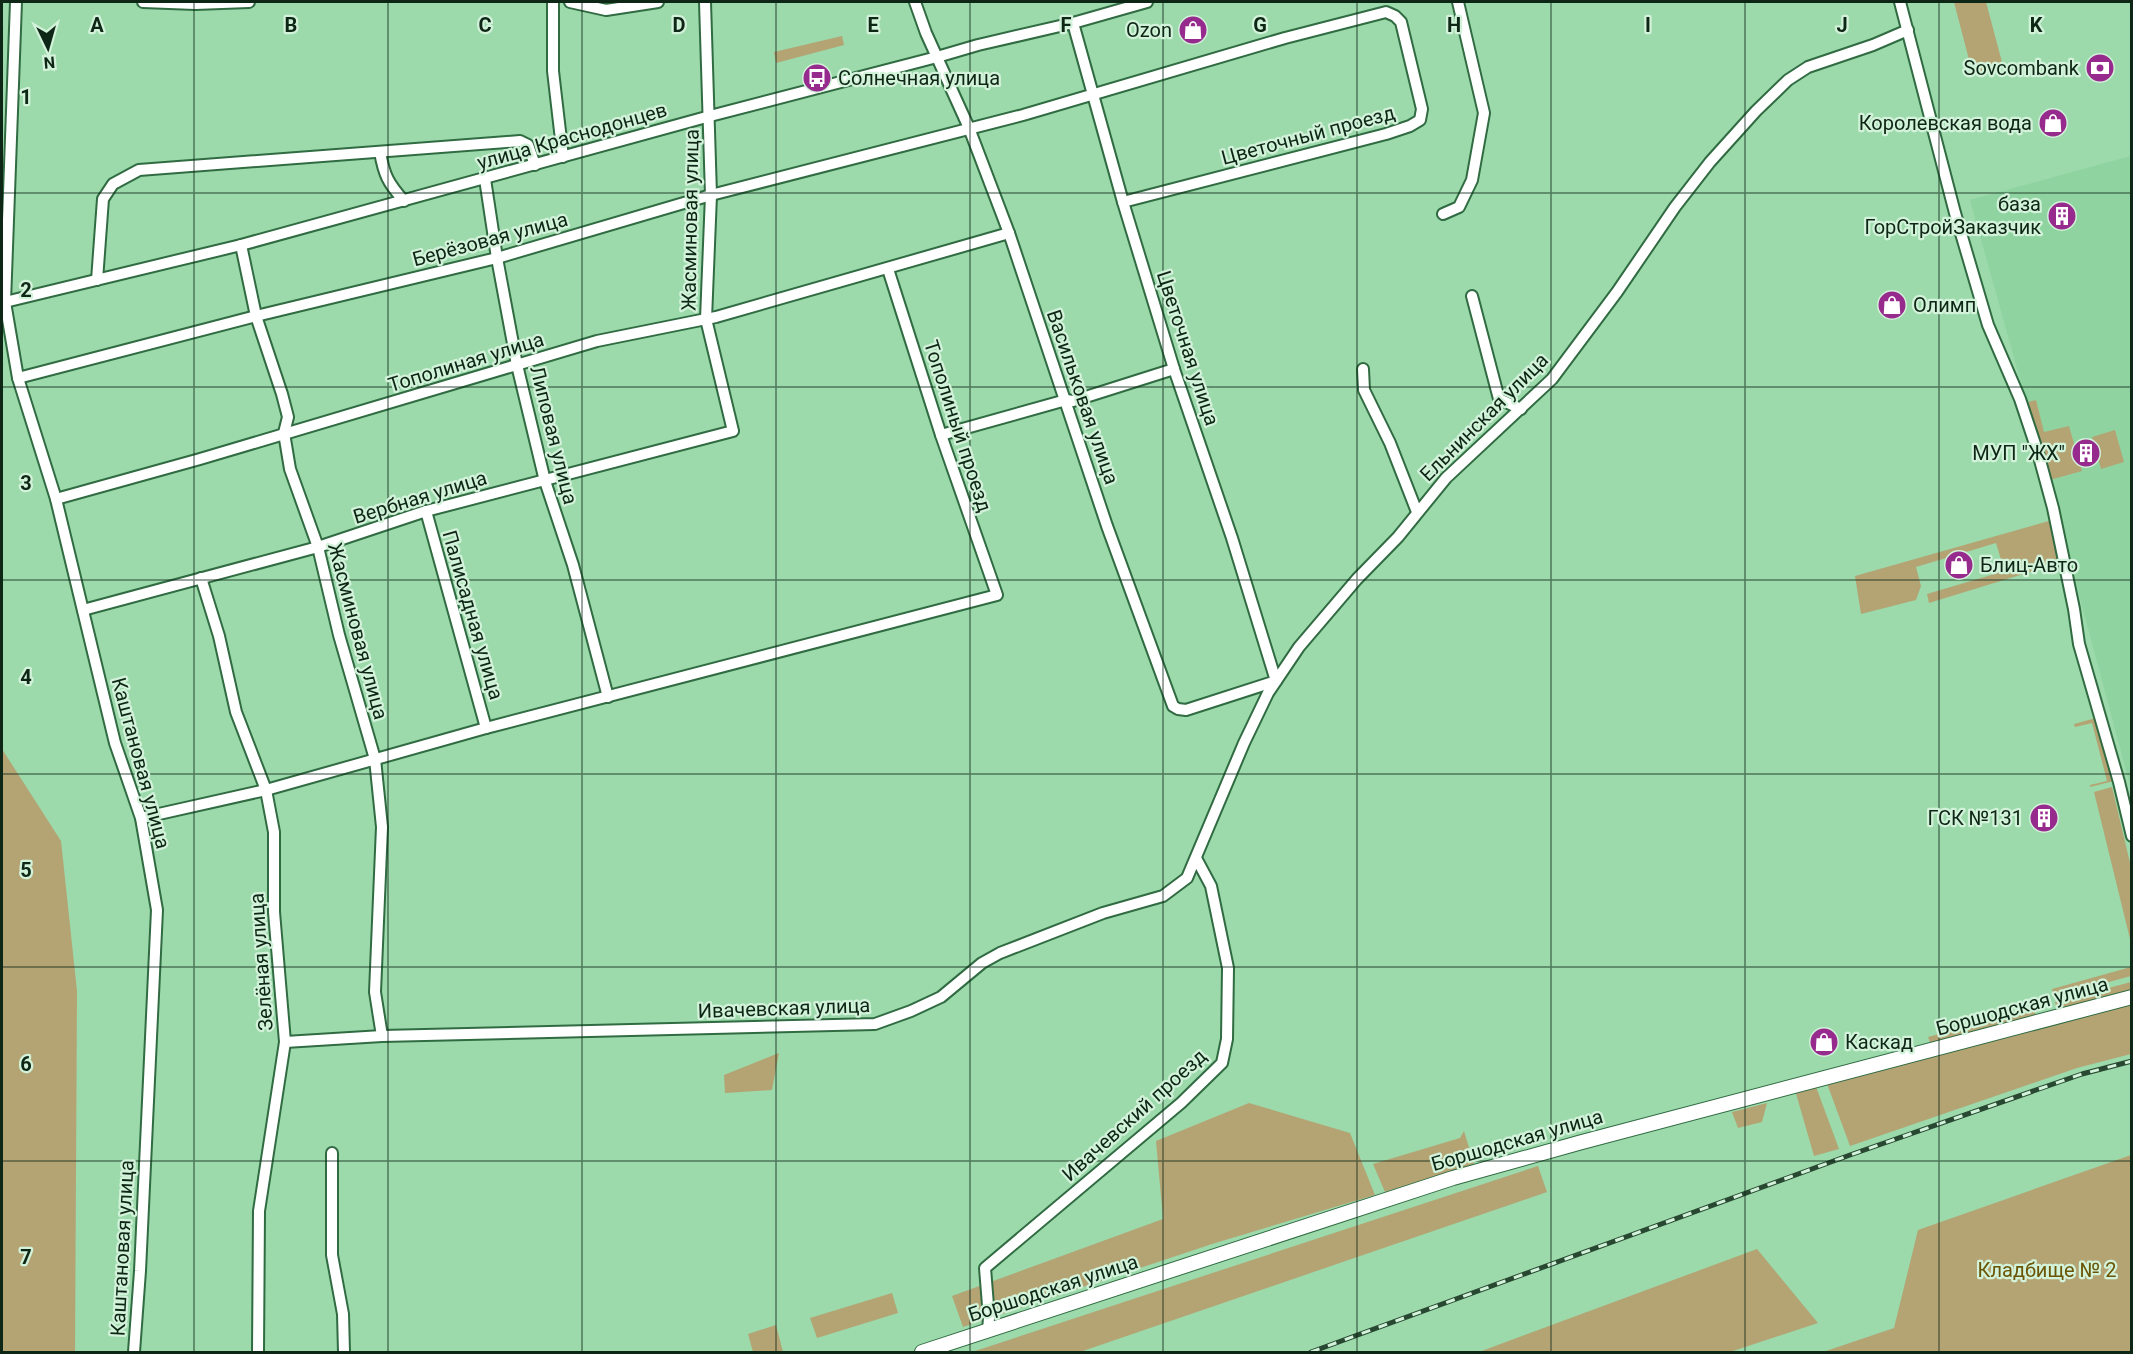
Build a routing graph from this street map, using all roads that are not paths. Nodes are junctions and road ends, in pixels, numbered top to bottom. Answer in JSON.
{"nodes":[{"id":1,"x":16,"y":2,"type":"edge"},
{"id":2,"x":143,"y":2,"type":"edge"},
{"id":3,"x":249,"y":2,"type":"edge"},
{"id":4,"x":553,"y":2,"type":"edge"},
{"id":5,"x":570,"y":2,"type":"edge"},
{"id":6,"x":658,"y":2,"type":"edge"},
{"id":7,"x":705,"y":2,"type":"edge"},
{"id":8,"x":915,"y":2,"type":"edge"},
{"id":9,"x":1147,"y":2,"type":"edge"},
{"id":10,"x":1458,"y":2,"type":"edge"},
{"id":11,"x":1900,"y":2,"type":"edge"},
{"id":12,"x":1073,"y":23,"type":"junction"},
{"id":13,"x":1908,"y":30,"type":"junction"},
{"id":14,"x":936,"y":57,"type":"junction"},
{"id":15,"x":1093,"y":95,"type":"junction"},
{"id":16,"x":710,"y":116,"type":"junction"},
{"id":17,"x":969,"y":128,"type":"junction"},
{"id":18,"x":380,"y":152,"type":"junction"},
{"id":19,"x":563,"y":157,"type":"junction"},
{"id":20,"x":535,"y":165,"type":"junction"},
{"id":21,"x":484,"y":179,"type":"junction"},
{"id":22,"x":711,"y":195,"type":"junction"},
{"id":23,"x":404,"y":201,"type":"junction"},
{"id":24,"x":1123,"y":202,"type":"junction"},
{"id":25,"x":1443,"y":214,"type":"dead end"},
{"id":26,"x":1009,"y":233,"type":"junction"},
{"id":27,"x":241,"y":245,"type":"junction"},
{"id":28,"x":497,"y":258,"type":"junction"},
{"id":29,"x":888,"y":269,"type":"junction"},
{"id":30,"x":97,"y":280,"type":"junction"},
{"id":31,"x":1472,"y":296,"type":"dead end"},
{"id":32,"x":5,"y":302,"type":"junction"},
{"id":33,"x":256,"y":316,"type":"junction"},
{"id":34,"x":706,"y":319,"type":"junction"},
{"id":35,"x":517,"y":365,"type":"junction"},
{"id":36,"x":1174,"y":369,"type":"junction"},
{"id":37,"x":1363,"y":369,"type":"dead end"},
{"id":38,"x":18,"y":378,"type":"junction"},
{"id":39,"x":1066,"y":400,"type":"junction"},
{"id":40,"x":1521,"y":409,"type":"junction"},
{"id":41,"x":733,"y":430,"type":"joint"},
{"id":42,"x":284,"y":433,"type":"junction"},
{"id":43,"x":941,"y":435,"type":"junction"},
{"id":44,"x":545,"y":481,"type":"junction"},
{"id":45,"x":56,"y":499,"type":"junction"},
{"id":46,"x":426,"y":511,"type":"junction"},
{"id":47,"x":1417,"y":512,"type":"junction"},
{"id":48,"x":318,"y":547,"type":"junction"},
{"id":49,"x":201,"y":578,"type":"junction"},
{"id":50,"x":83,"y":610,"type":"junction"},
{"id":51,"x":1276,"y":681,"type":"junction"},
{"id":52,"x":608,"y":697,"type":"junction"},
{"id":53,"x":486,"y":728,"type":"junction"},
{"id":54,"x":375,"y":759,"type":"junction"},
{"id":55,"x":266,"y":790,"type":"junction"},
{"id":56,"x":141,"y":818,"type":"junction"},
{"id":57,"x":2132,"y":836,"type":"edge"},
{"id":58,"x":1196,"y":858,"type":"junction"},
{"id":59,"x":1187,"y":878,"type":"joint"},
{"id":60,"x":2132,"y":997,"type":"edge"},
{"id":61,"x":382,"y":1036,"type":"junction"},
{"id":62,"x":285,"y":1042,"type":"junction"},
{"id":63,"x":332,"y":1154,"type":"dead end"},
{"id":64,"x":988,"y":1331,"type":"junction"},
{"id":65,"x":134,"y":1353,"type":"edge"},
{"id":66,"x":258,"y":1353,"type":"edge"},
{"id":67,"x":344,"y":1353,"type":"edge"},
{"id":68,"x":922,"y":1353,"type":"edge"}],
"edges":[{"from":1,"to":32,"type":"street","name":"Каштановая улица"},
{"from":2,"to":3,"type":"street"},
{"from":4,"to":19,"type":"street"},
{"from":5,"to":6,"type":"street"},
{"from":7,"to":16,"type":"street","name":"Жасминовая улица"},
{"from":8,"to":14,"type":"street","name":"Васильковая улица"},
{"from":9,"to":12,"type":"street","name":"улица Краснодонцев"},
{"from":10,"to":25,"type":"street"},
{"from":11,"to":13,"type":"street"},
{"from":12,"to":14,"type":"street","name":"улица Краснодонцев"},
{"from":12,"to":15,"type":"street","name":"Цветочная улица"},
{"from":13,"to":40,"type":"street","name":"Ельнинская улица"},
{"from":13,"to":57,"type":"street"},
{"from":14,"to":16,"type":"street","name":"улица Краснодонцев"},
{"from":14,"to":17,"type":"street","name":"Васильковая улица"},
{"from":15,"to":17,"type":"street","name":"Цветочный проезд"},
{"from":15,"to":24,"type":"street","name":"Цветочная улица"},
{"from":15,"to":24,"type":"street","name":"Цветочный проезд"},
{"from":16,"to":19,"type":"street","name":"улица Краснодонцев"},
{"from":16,"to":22,"type":"street","name":"Жасминовая улица"},
{"from":17,"to":22,"type":"street","name":"Берёзовая улица"},
{"from":17,"to":26,"type":"street","name":"Васильковая улица"},
{"from":18,"to":20,"type":"street"},
{"from":18,"to":23,"type":"street"},
{"from":18,"to":30,"type":"street"},
{"from":19,"to":20,"type":"street","name":"улица Краснодонцев"},
{"from":20,"to":21,"type":"street","name":"улица Краснодонцев"},
{"from":21,"to":23,"type":"street","name":"улица Краснодонцев"},
{"from":21,"to":28,"type":"street","name":"Липовая улица"},
{"from":22,"to":28,"type":"street","name":"Берёзовая улица"},
{"from":22,"to":34,"type":"street","name":"Жасминовая улица"},
{"from":23,"to":27,"type":"street","name":"улица Краснодонцев"},
{"from":24,"to":36,"type":"street","name":"Цветочная улица"},
{"from":26,"to":29,"type":"street","name":"Тополиная улица"},
{"from":26,"to":39,"type":"street","name":"Васильковая улица"},
{"from":27,"to":30,"type":"street","name":"улица Краснодонцев"},
{"from":27,"to":33,"type":"street","name":"Жасминовая улица"},
{"from":28,"to":33,"type":"street","name":"Берёзовая улица"},
{"from":28,"to":35,"type":"street","name":"Липовая улица"},
{"from":29,"to":34,"type":"street","name":"Тополиная улица"},
{"from":29,"to":43,"type":"street","name":"Тополиный проезд"},
{"from":30,"to":32,"type":"street","name":"улица Краснодонцев"},
{"from":31,"to":40,"type":"street"},
{"from":32,"to":38,"type":"street","name":"Каштановая улица"},
{"from":33,"to":38,"type":"street","name":"Берёзовая улица"},
{"from":33,"to":42,"type":"street","name":"Жасминовая улица"},
{"from":34,"to":35,"type":"street","name":"Тополиная улица"},
{"from":34,"to":41,"type":"street","name":"Жасминовая улица"},
{"from":35,"to":42,"type":"street","name":"Тополиная улица"},
{"from":35,"to":44,"type":"street","name":"Липовая улица"},
{"from":36,"to":39,"type":"street"},
{"from":36,"to":51,"type":"street","name":"Цветочная улица"},
{"from":37,"to":47,"type":"street"},
{"from":38,"to":45,"type":"street","name":"Каштановая улица"},
{"from":39,"to":43,"type":"street"},
{"from":39,"to":51,"type":"street","name":"Васильковая улица"},
{"from":40,"to":47,"type":"street","name":"Ельнинская улица"},
{"from":41,"to":44,"type":"street","name":"Вербная улица"},
{"from":42,"to":45,"type":"street","name":"Тополиная улица"},
{"from":42,"to":48,"type":"street","name":"Жасминовая улица"},
{"from":43,"to":52,"type":"street","name":"Тополиный проезд"},
{"from":44,"to":46,"type":"street","name":"Вербная улица"},
{"from":44,"to":52,"type":"street","name":"Липовая улица"},
{"from":45,"to":50,"type":"street","name":"Каштановая улица"},
{"from":46,"to":48,"type":"street","name":"Вербная улица"},
{"from":46,"to":53,"type":"street","name":"Палисадная улица"},
{"from":47,"to":51,"type":"street","name":"Ельнинская улица"},
{"from":48,"to":49,"type":"street","name":"Вербная улица"},
{"from":48,"to":54,"type":"street","name":"Жасминовая улица"},
{"from":49,"to":50,"type":"street","name":"Вербная улица"},
{"from":49,"to":55,"type":"street","name":"Зелёная улица"},
{"from":50,"to":56,"type":"street","name":"Каштановая улица"},
{"from":51,"to":58,"type":"street","name":"Ельнинская улица"},
{"from":52,"to":53,"type":"street"},
{"from":53,"to":54,"type":"street"},
{"from":54,"to":55,"type":"street"},
{"from":54,"to":61,"type":"street","name":"Жасминовая улица"},
{"from":55,"to":56,"type":"street"},
{"from":55,"to":62,"type":"street","name":"Зелёная улица"},
{"from":56,"to":65,"type":"street","name":"Каштановая улица"},
{"from":58,"to":59,"type":"street","name":"Ельнинская улица"},
{"from":58,"to":64,"type":"street","name":"Ивачевский проезд"},
{"from":59,"to":61,"type":"street","name":"Ивачевская улица"},
{"from":60,"to":64,"type":"street","name":"Боршодская улица"},
{"from":61,"to":62,"type":"street","name":"Ивачевская улица"},
{"from":62,"to":66,"type":"street","name":"Зелёная улица"},
{"from":63,"to":67,"type":"street"},
{"from":64,"to":68,"type":"street","name":"Боршодская улица"}]}
